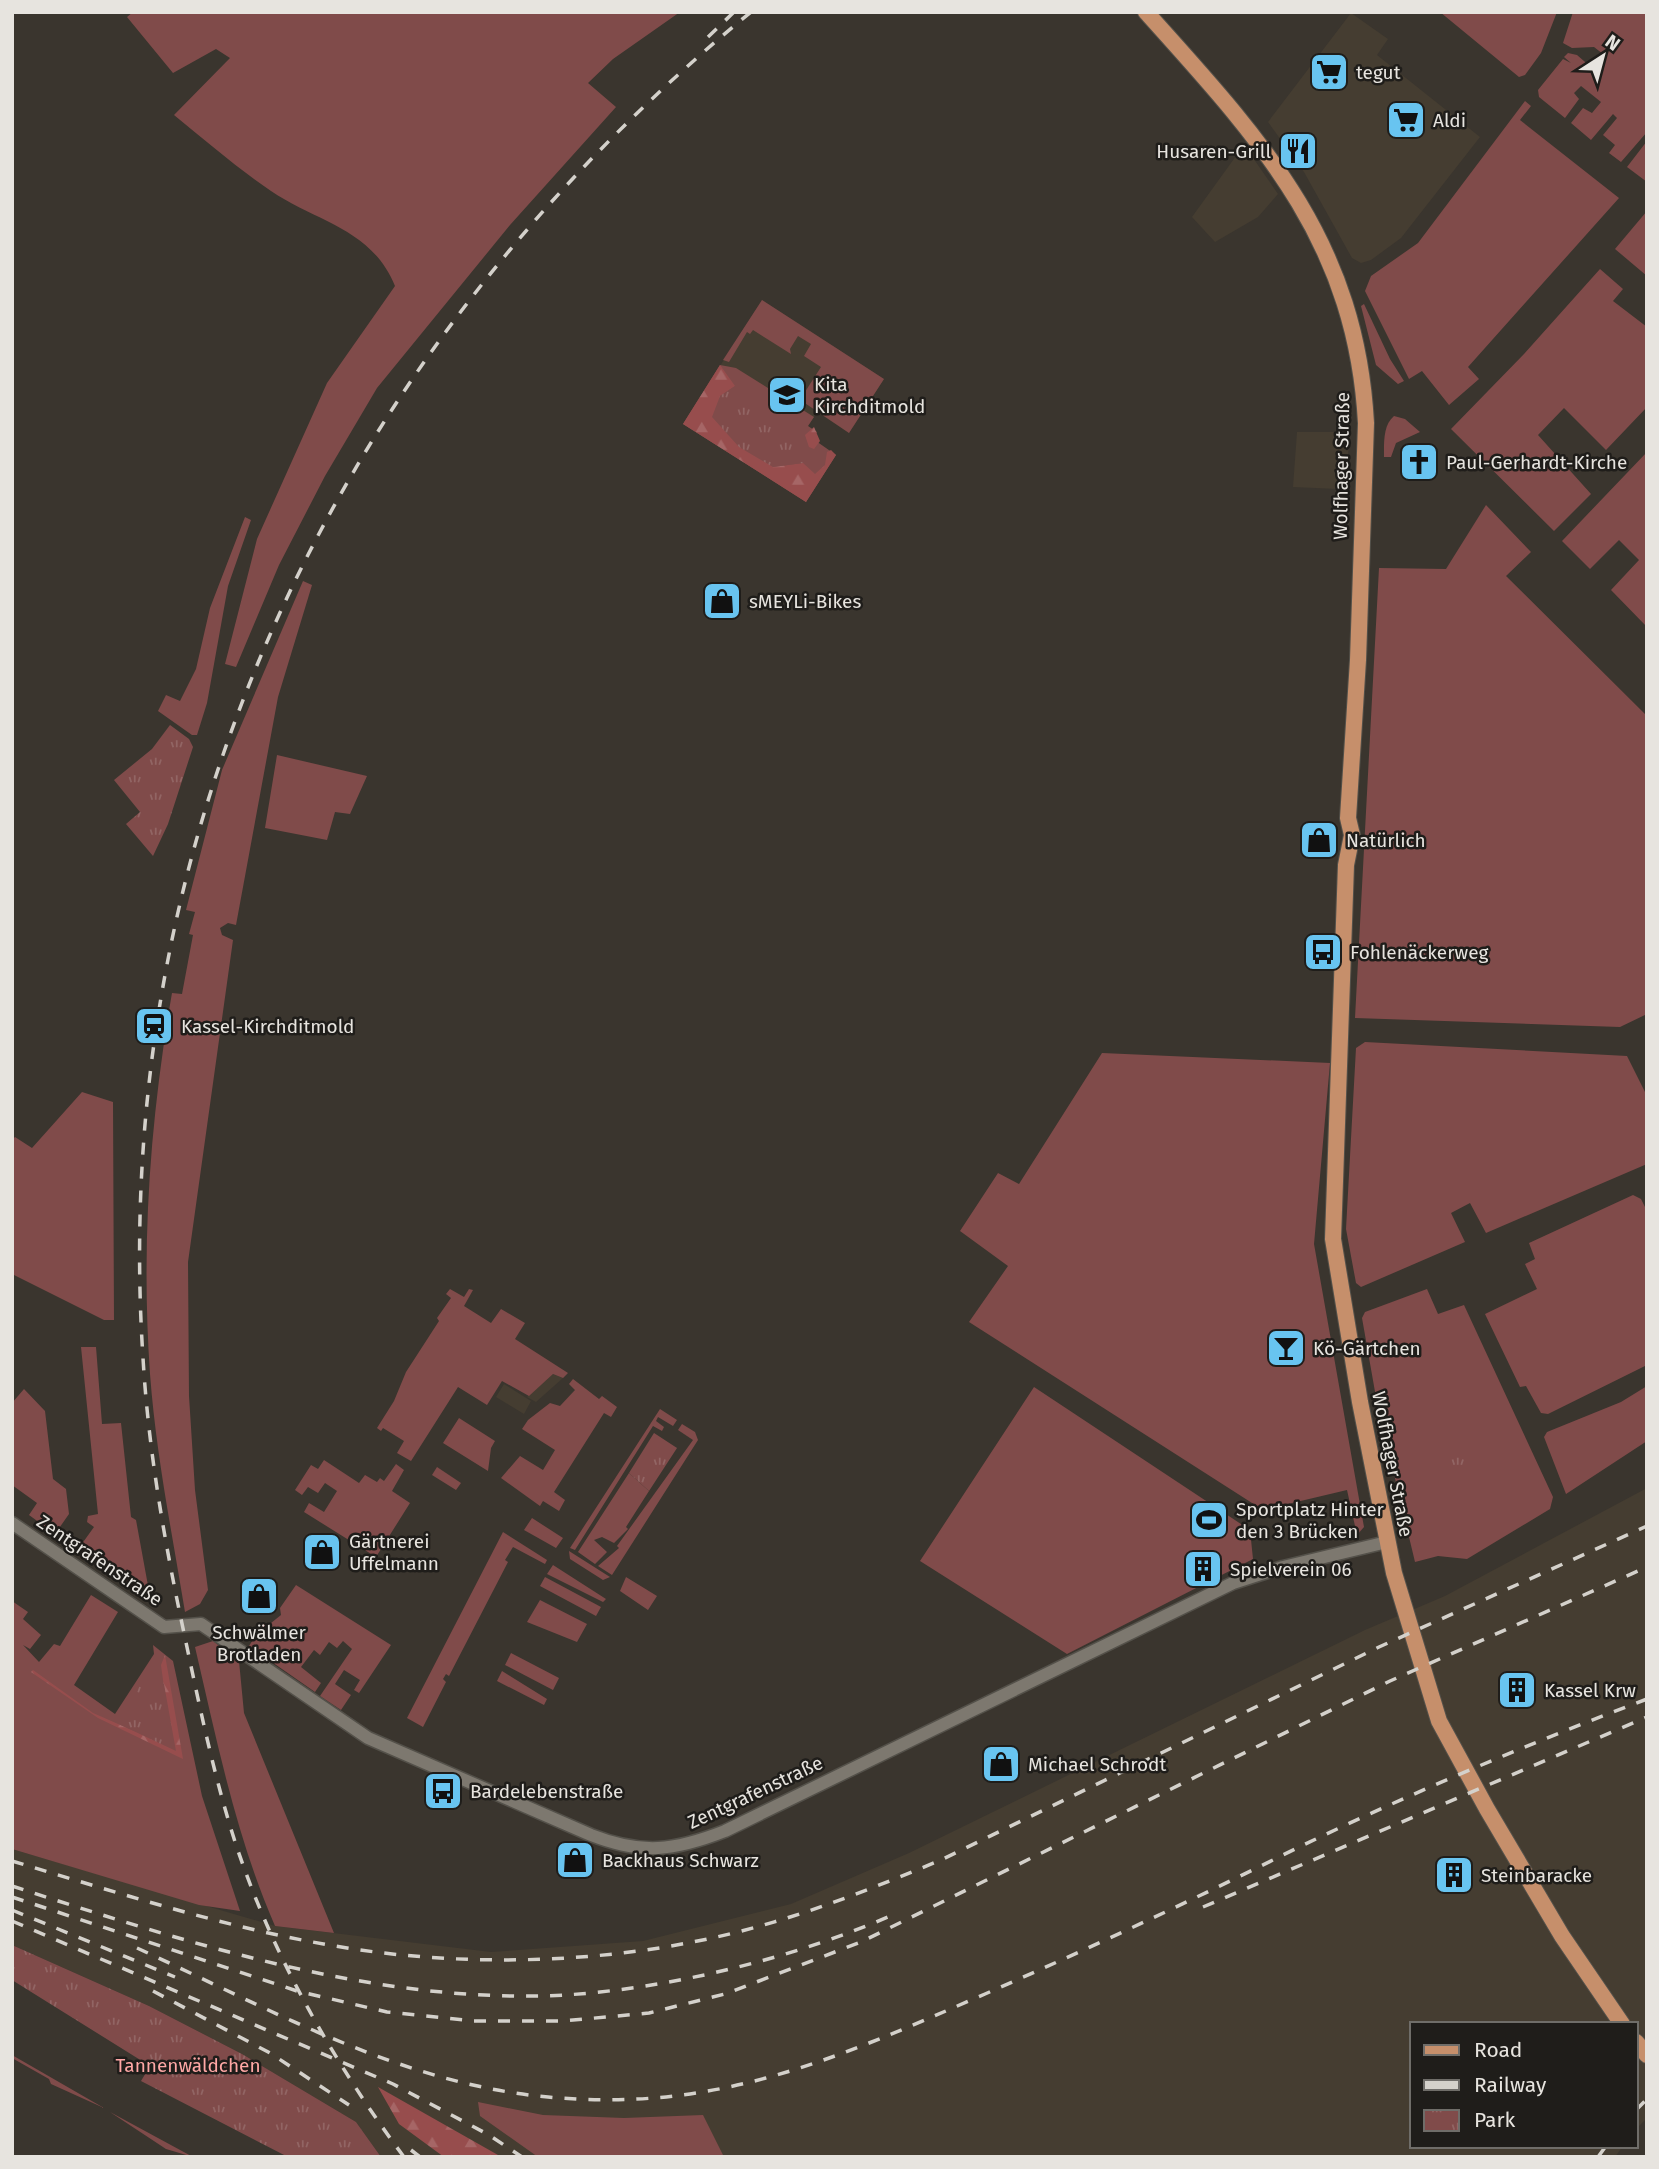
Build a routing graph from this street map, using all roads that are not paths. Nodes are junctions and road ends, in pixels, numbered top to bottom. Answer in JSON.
{"nodes":[{"id":1,"x":1146,"y":12,"type":"edge"},
{"id":2,"x":12,"y":1523,"type":"edge"},
{"id":3,"x":1387,"y":1542,"type":"junction"},
{"id":4,"x":1621,"y":2022,"type":"edge"}],
"edges":[{"from":1,"to":3,"type":"main road","name":"Wolfhager Straße"},
{"from":2,"to":3,"type":"street","name":"Zentgrafenstraße"},
{"from":3,"to":4,"type":"main road","name":"Wolfhager Straße"}]}
